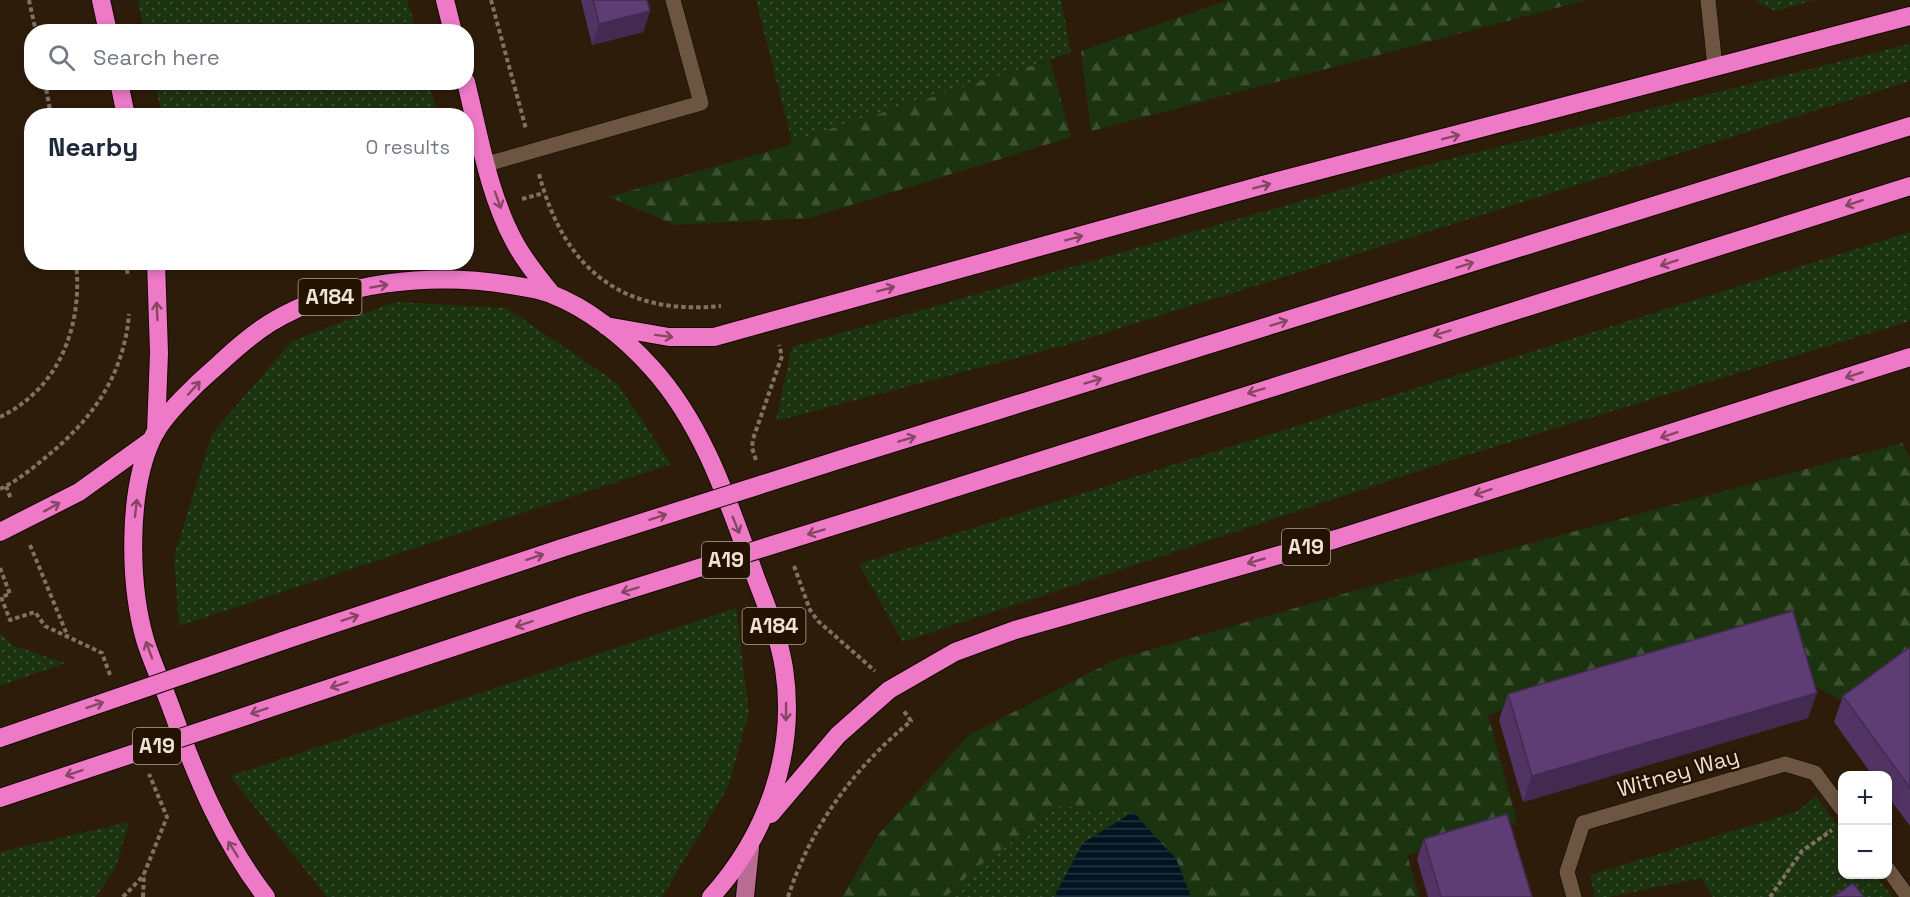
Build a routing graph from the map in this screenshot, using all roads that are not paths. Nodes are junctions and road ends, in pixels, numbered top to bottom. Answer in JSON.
{"nodes":[{"id":1,"x":101,"y":0,"type":"edge"},
{"id":2,"x":445,"y":0,"type":"edge"},
{"id":3,"x":673,"y":0,"type":"edge"},
{"id":4,"x":1708,"y":0,"type":"edge"},
{"id":5,"x":1910,"y":16,"type":"edge"},
{"id":6,"x":106,"y":24,"type":"edge"},
{"id":7,"x":451,"y":24,"type":"edge"},
{"id":8,"x":1715,"y":67,"type":"junction"},
{"id":9,"x":121,"y":90,"type":"edge"},
{"id":10,"x":468,"y":90,"type":"edge"},
{"id":11,"x":124,"y":108,"type":"edge"},
{"id":12,"x":473,"y":108,"type":"edge"},
{"id":13,"x":474,"y":113,"type":"edge"},
{"id":14,"x":1910,"y":126,"type":"edge"},
{"id":15,"x":487,"y":164,"type":"junction"},
{"id":16,"x":1910,"y":186,"type":"edge"},
{"id":17,"x":156,"y":270,"type":"edge"},
{"id":18,"x":551,"y":293,"type":"junction"},
{"id":19,"x":606,"y":326,"type":"junction"},
{"id":20,"x":1910,"y":357,"type":"edge"},
{"id":21,"x":153,"y":436,"type":"junction"},
{"id":22,"x":0,"y":532,"type":"edge"},
{"id":23,"x":0,"y":738,"type":"edge"},
{"id":24,"x":0,"y":798,"type":"edge"},
{"id":25,"x":1838,"y":804,"type":"edge"},
{"id":26,"x":759,"y":829,"type":"junction"},
{"id":27,"x":750,"y":848,"type":"junction"},
{"id":28,"x":1892,"y":876,"type":"edge"},
{"id":29,"x":266,"y":897,"type":"edge"},
{"id":30,"x":711,"y":897,"type":"edge"},
{"id":31,"x":745,"y":897,"type":"edge"},
{"id":32,"x":1574,"y":897,"type":"edge"},
{"id":33,"x":1908,"y":897,"type":"edge"}],
"edges":[{"from":1,"to":6,"type":"highway"},
{"from":2,"to":7,"type":"highway"},
{"from":3,"to":15,"type":"lane"},
{"from":4,"to":8,"type":"lane"},
{"from":5,"to":8,"type":"highway"},
{"from":19,"to":8,"type":"highway","one_way":true},
{"from":9,"to":11,"type":"highway"},
{"from":10,"to":12,"type":"highway","number":"A184"},
{"from":13,"to":15,"type":"highway","number":"A184"},
{"from":23,"to":14,"type":"highway","one_way":true,"bridge":true},
{"from":15,"to":18,"type":"highway","number":"A184","one_way":true},
{"from":16,"to":24,"type":"highway","number":"A19","one_way":true,"bridge":true},
{"from":21,"to":17,"type":"highway","number":"A184","one_way":true},
{"from":18,"to":19,"type":"highway","number":"A184"},
{"from":21,"to":18,"type":"highway","number":"A184","one_way":true},
{"from":19,"to":26,"type":"highway","number":"A184","one_way":true},
{"from":20,"to":26,"type":"highway","number":"A19","one_way":true},
{"from":22,"to":21,"type":"highway","one_way":true},
{"from":29,"to":21,"type":"highway","number":"A184","one_way":true},
{"from":25,"to":32,"type":"lane","name":"Witney Way"},
{"from":26,"to":27,"type":"highway","number":"A184"},
{"from":27,"to":30,"type":"highway","number":"A184"},
{"from":27,"to":31,"type":"main road","number":"A184"},
{"from":28,"to":33,"type":"lane"}]}
